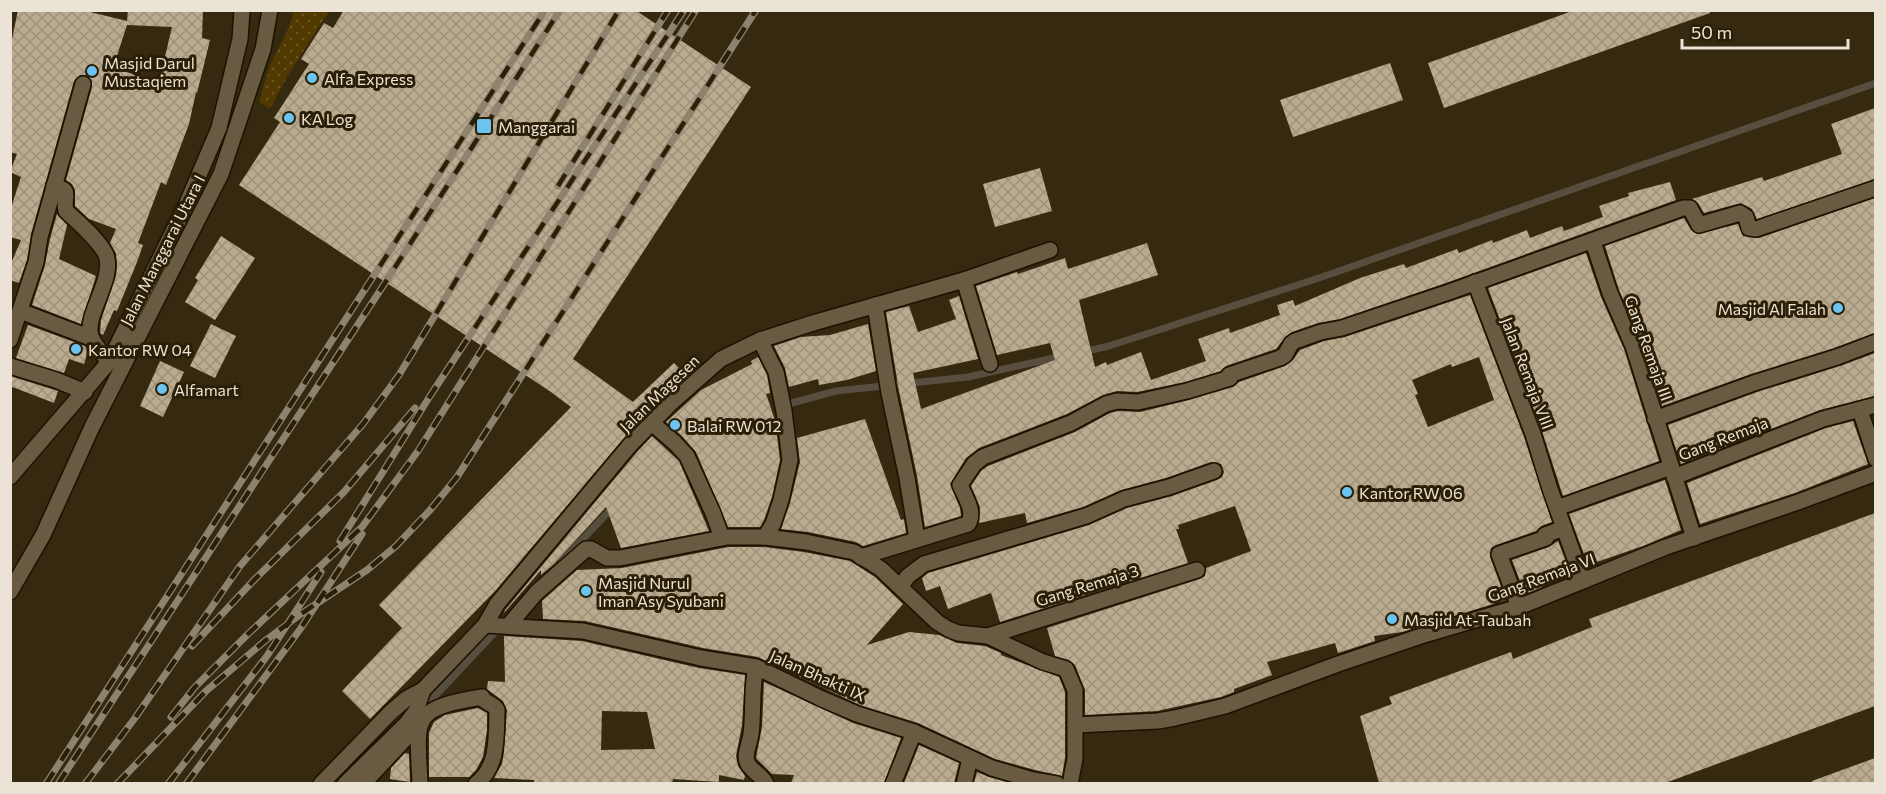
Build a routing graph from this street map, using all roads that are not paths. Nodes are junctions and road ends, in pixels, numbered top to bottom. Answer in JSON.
{"nodes":[{"id":1,"x":242,"y":10,"type":"edge"},
{"id":2,"x":270,"y":10,"type":"edge"},
{"id":3,"x":83,"y":84,"type":"dead end"},
{"id":4,"x":54,"y":186,"type":"junction"},
{"id":5,"x":1875,"y":188,"type":"edge"},
{"id":6,"x":1593,"y":242,"type":"junction"},
{"id":7,"x":1050,"y":250,"type":"dead end"},
{"id":8,"x":964,"y":280,"type":"junction"},
{"id":9,"x":1475,"y":282,"type":"junction"},
{"id":10,"x":875,"y":305,"type":"junction"},
{"id":11,"x":20,"y":311,"type":"junction"},
{"id":12,"x":91,"y":338,"type":"junction"},
{"id":13,"x":10,"y":340,"type":"edge"},
{"id":14,"x":760,"y":340,"type":"junction"},
{"id":15,"x":1875,"y":342,"type":"edge"},
{"id":16,"x":109,"y":362,"type":"junction"},
{"id":17,"x":990,"y":364,"type":"dead end"},
{"id":18,"x":10,"y":366,"type":"edge"},
{"id":19,"x":85,"y":392,"type":"junction"},
{"id":20,"x":1875,"y":405,"type":"edge"},
{"id":21,"x":1860,"y":410,"type":"junction"},
{"id":22,"x":1655,"y":419,"type":"junction"},
{"id":23,"x":652,"y":423,"type":"junction"},
{"id":24,"x":1875,"y":459,"type":"edge"},
{"id":25,"x":1214,"y":471,"type":"dead end"},
{"id":26,"x":1673,"y":472,"type":"junction"},
{"id":27,"x":1875,"y":473,"type":"edge"},
{"id":28,"x":10,"y":477,"type":"edge"},
{"id":29,"x":1557,"y":508,"type":"junction"},
{"id":30,"x":1564,"y":528,"type":"junction"},
{"id":31,"x":722,"y":537,"type":"junction"},
{"id":32,"x":765,"y":537,"type":"junction"},
{"id":33,"x":1694,"y":538,"type":"junction"},
{"id":34,"x":916,"y":540,"type":"junction"},
{"id":35,"x":861,"y":557,"type":"junction"},
{"id":36,"x":1197,"y":570,"type":"dead end"},
{"id":37,"x":1583,"y":581,"type":"junction"},
{"id":38,"x":900,"y":587,"type":"junction"},
{"id":39,"x":11,"y":590,"type":"edge"},
{"id":40,"x":1519,"y":607,"type":"junction"},
{"id":41,"x":498,"y":626,"type":"junction"},
{"id":42,"x":988,"y":636,"type":"junction"},
{"id":43,"x":756,"y":667,"type":"junction"},
{"id":44,"x":423,"y":690,"type":"junction"},
{"id":45,"x":419,"y":724,"type":"junction"},
{"id":46,"x":1075,"y":725,"type":"junction"},
{"id":47,"x":914,"y":732,"type":"junction"},
{"id":48,"x":970,"y":758,"type":"junction"},
{"id":49,"x":321,"y":783,"type":"edge"},
{"id":50,"x":345,"y":783,"type":"edge"},
{"id":51,"x":363,"y":783,"type":"edge"},
{"id":52,"x":420,"y":783,"type":"edge"},
{"id":53,"x":476,"y":783,"type":"edge"},
{"id":54,"x":766,"y":783,"type":"edge"},
{"id":55,"x":893,"y":783,"type":"edge"},
{"id":56,"x":964,"y":783,"type":"edge"},
{"id":57,"x":1057,"y":783,"type":"edge"},
{"id":58,"x":1070,"y":783,"type":"edge"}],
"edges":[{"from":1,"to":16,"type":"street"},
{"from":2,"to":39,"type":"street","name":"Jalan Manggarai Utara I"},
{"from":3,"to":4,"type":"street"},
{"from":4,"to":11,"type":"street"},
{"from":4,"to":12,"type":"street"},
{"from":5,"to":6,"type":"street"},
{"from":6,"to":9,"type":"street"},
{"from":6,"to":22,"type":"street","name":"Gang Remaja III"},
{"from":7,"to":8,"type":"street","name":"Jalan Magesen"},
{"from":8,"to":10,"type":"street","name":"Jalan Magesen"},
{"from":8,"to":17,"type":"street"},
{"from":9,"to":29,"type":"street","name":"Jalan Remaja VIII"},
{"from":9,"to":34,"type":"street"},
{"from":10,"to":14,"type":"street","name":"Jalan Magesen"},
{"from":10,"to":34,"type":"street"},
{"from":11,"to":12,"type":"street"},
{"from":11,"to":13,"type":"street"},
{"from":12,"to":16,"type":"street"},
{"from":14,"to":23,"type":"street","name":"Jalan Magesen"},
{"from":14,"to":32,"type":"street"},
{"from":15,"to":22,"type":"street"},
{"from":16,"to":19,"type":"street"},
{"from":18,"to":19,"type":"street"},
{"from":19,"to":28,"type":"street"},
{"from":20,"to":21,"type":"street","name":"Gang Remaja"},
{"from":21,"to":24,"type":"street"},
{"from":21,"to":26,"type":"street","name":"Gang Remaja"},
{"from":22,"to":26,"type":"street","name":"Gang Remaja III"},
{"from":23,"to":31,"type":"street"},
{"from":23,"to":41,"type":"street","name":"Jalan Magesen"},
{"from":25,"to":38,"type":"street"},
{"from":26,"to":29,"type":"street","name":"Gang Remaja"},
{"from":26,"to":33,"type":"street","name":"Gang Remaja III"},
{"from":27,"to":33,"type":"street","name":"Gang Remaja VI"},
{"from":29,"to":30,"type":"street","name":"Jalan Remaja VIII"},
{"from":30,"to":37,"type":"street","name":"Jalan Remaja VIII"},
{"from":30,"to":40,"type":"street"},
{"from":31,"to":32,"type":"street"},
{"from":31,"to":41,"type":"street"},
{"from":32,"to":35,"type":"street"},
{"from":33,"to":37,"type":"street","name":"Gang Remaja VI"},
{"from":34,"to":35,"type":"street"},
{"from":35,"to":38,"type":"street"},
{"from":36,"to":42,"type":"street","name":"Gang Remaja 3"},
{"from":37,"to":40,"type":"street","name":"Gang Remaja VI"},
{"from":38,"to":42,"type":"street"},
{"from":40,"to":46,"type":"street","name":"Gang Remaja VI"},
{"from":41,"to":43,"type":"street","name":"Jalan Bhakti IX"},
{"from":41,"to":44,"type":"street","name":"Jalan Magesen"},
{"from":42,"to":46,"type":"street"},
{"from":43,"to":47,"type":"street","name":"Jalan Bhakti IX"},
{"from":43,"to":54,"type":"street"},
{"from":44,"to":49,"type":"street","name":"Jalan Magesen"},
{"from":44,"to":50,"type":"street","name":"Jalan Magesen"},
{"from":45,"to":51,"type":"street"},
{"from":45,"to":52,"type":"street"},
{"from":45,"to":53,"type":"street"},
{"from":46,"to":58,"type":"street"},
{"from":47,"to":48,"type":"street","name":"Jalan Bhakti IX"},
{"from":47,"to":55,"type":"street"},
{"from":48,"to":56,"type":"street"},
{"from":48,"to":57,"type":"street","name":"Jalan Bhakti IX"}]}
